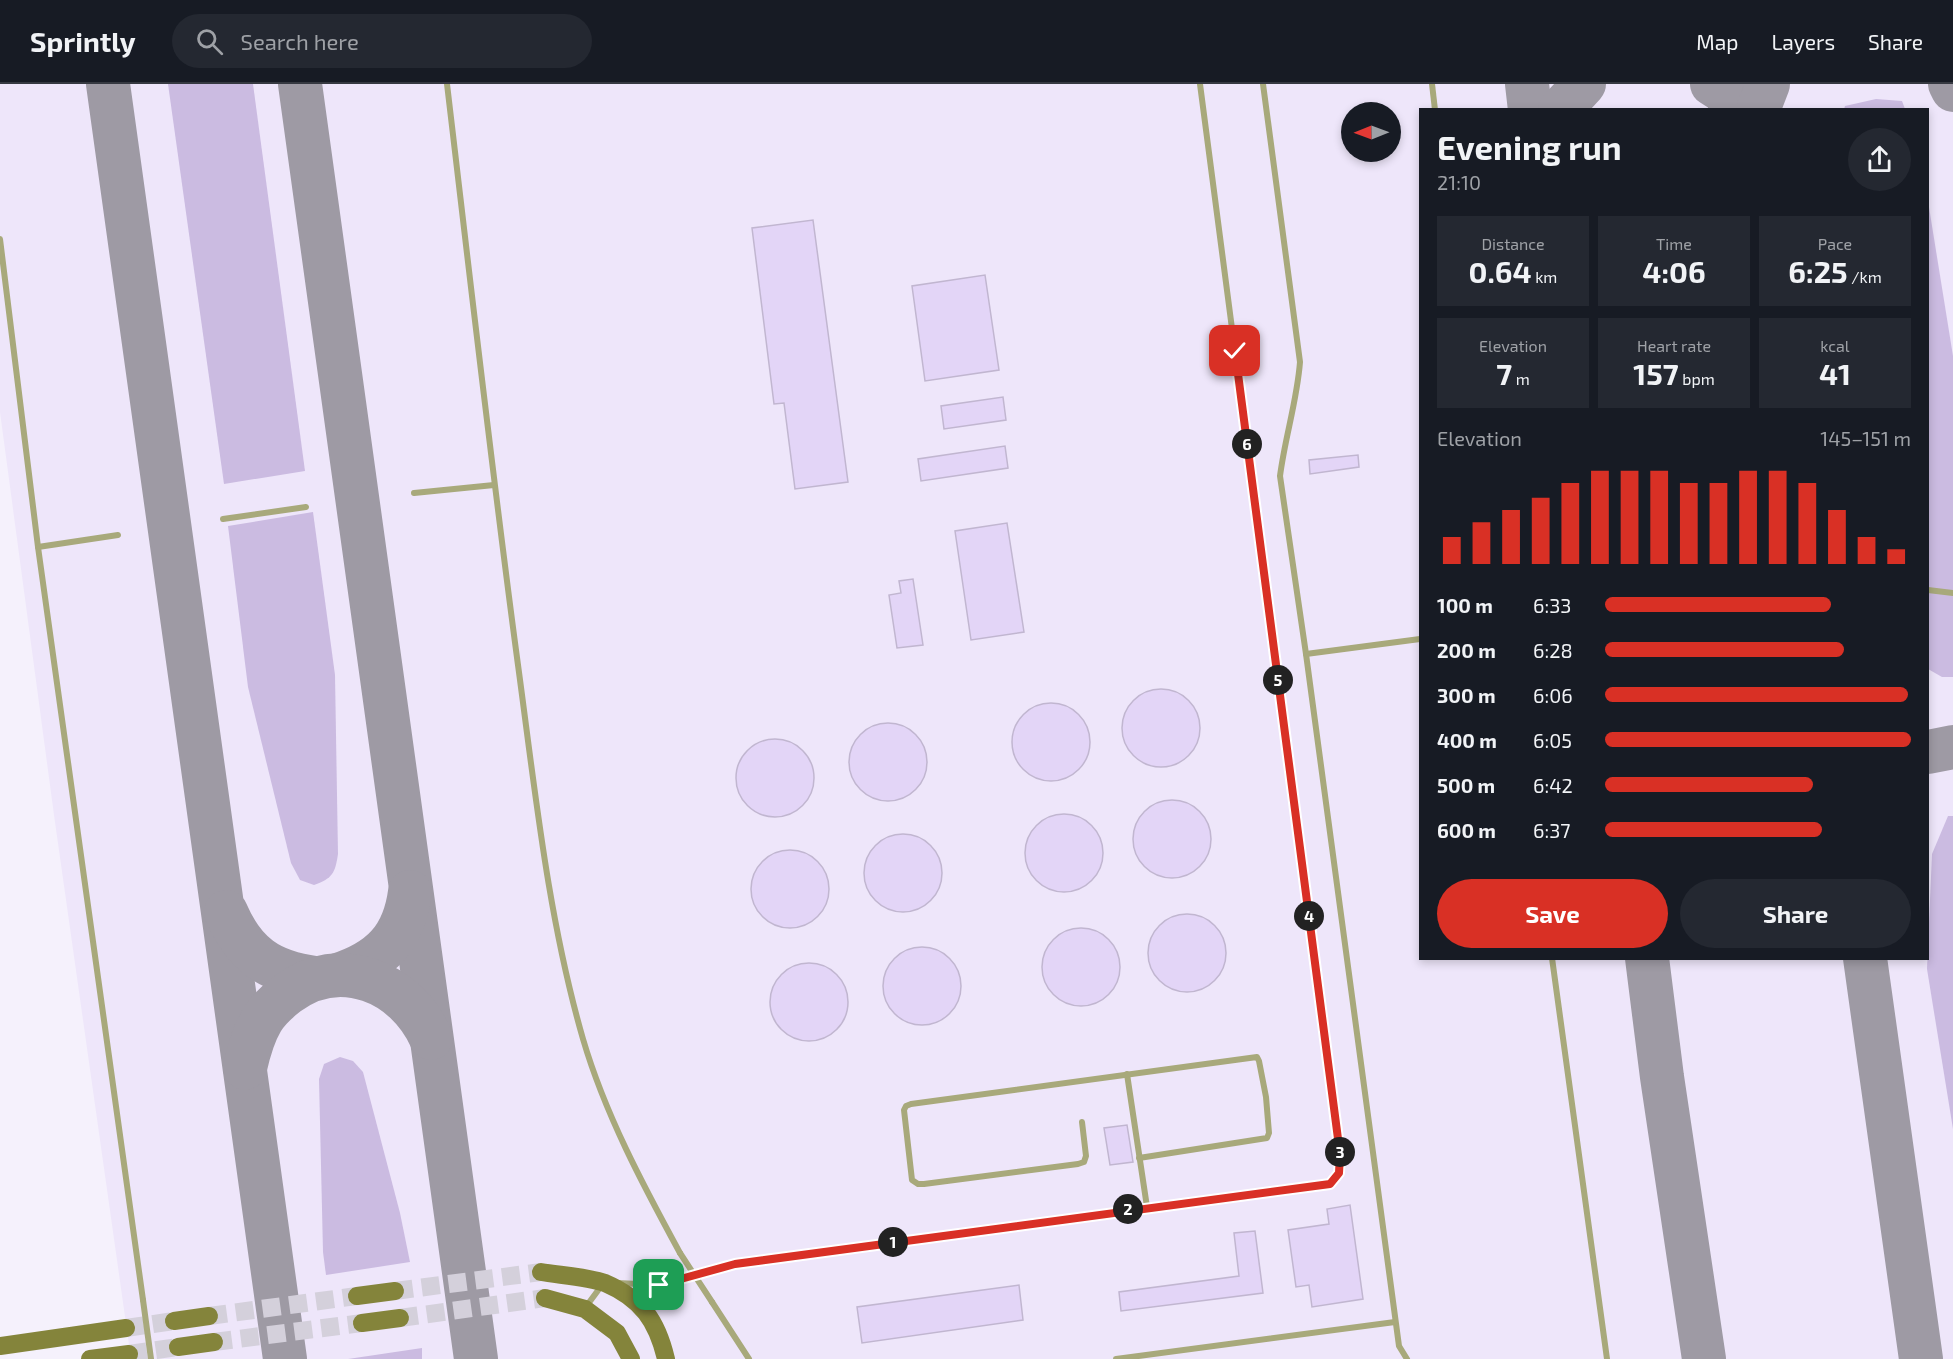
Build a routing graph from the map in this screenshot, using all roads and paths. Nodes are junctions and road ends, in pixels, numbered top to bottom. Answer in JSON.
{"nodes":[{"id":1,"x":447,"y":84,"type":"edge"},
{"id":2,"x":1200,"y":84,"type":"edge"},
{"id":3,"x":1263,"y":84,"type":"edge"},
{"id":4,"x":1432,"y":84,"type":"edge"},
{"id":5,"x":1435,"y":108,"type":"edge"},
{"id":6,"x":0,"y":239,"type":"edge"},
{"id":7,"x":494,"y":485,"type":"junction"},
{"id":8,"x":414,"y":493,"type":"dead end"},
{"id":9,"x":306,"y":507,"type":"dead end"},
{"id":10,"x":223,"y":519,"type":"dead end"},
{"id":11,"x":118,"y":535,"type":"dead end"},
{"id":12,"x":38,"y":547,"type":"junction"},
{"id":13,"x":1929,"y":590,"type":"edge"},
{"id":14,"x":1953,"y":593,"type":"edge"},
{"id":15,"x":1419,"y":639,"type":"edge"},
{"id":16,"x":1306,"y":654,"type":"junction"},
{"id":17,"x":1552,"y":960,"type":"edge"},
{"id":18,"x":1127,"y":1074,"type":"junction"},
{"id":19,"x":1082,"y":1122,"type":"dead end"},
{"id":20,"x":1139,"y":1158,"type":"junction"},
{"id":21,"x":1146,"y":1207,"type":"junction"},
{"id":22,"x":541,"y":1272,"type":"tunnel mouth"},
{"id":23,"x":604,"y":1283,"type":"junction"},
{"id":24,"x":395,"y":1291,"type":"tunnel mouth"},
{"id":25,"x":357,"y":1296,"type":"tunnel mouth"},
{"id":26,"x":545,"y":1298,"type":"tunnel mouth"},
{"id":27,"x":585,"y":1309,"type":"junction"},
{"id":28,"x":209,"y":1316,"type":"tunnel mouth"},
{"id":29,"x":400,"y":1318,"type":"tunnel mouth"},
{"id":30,"x":174,"y":1321,"type":"tunnel mouth"},
{"id":31,"x":1395,"y":1322,"type":"junction"},
{"id":32,"x":362,"y":1323,"type":"tunnel mouth"},
{"id":33,"x":126,"y":1328,"type":"tunnel mouth"},
{"id":34,"x":214,"y":1342,"type":"tunnel mouth"},
{"id":35,"x":0,"y":1346,"type":"edge"},
{"id":36,"x":178,"y":1347,"type":"tunnel mouth"},
{"id":37,"x":129,"y":1354,"type":"dead end"},
{"id":38,"x":90,"y":1359,"type":"edge"},
{"id":39,"x":151,"y":1359,"type":"edge"},
{"id":40,"x":631,"y":1359,"type":"edge"},
{"id":41,"x":666,"y":1359,"type":"edge"},
{"id":42,"x":748,"y":1359,"type":"edge"},
{"id":43,"x":1116,"y":1359,"type":"edge"},
{"id":44,"x":1407,"y":1359,"type":"edge"},
{"id":45,"x":1607,"y":1359,"type":"edge"}],
"edges":[{"from":1,"to":7,"type":"lane"},
{"from":2,"to":21,"type":"lane"},
{"from":3,"to":16,"type":"lane"},
{"from":4,"to":5,"type":"lane"},
{"from":6,"to":12,"type":"lane"},
{"from":7,"to":8,"type":"lane"},
{"from":7,"to":42,"type":"lane","bridge":true},
{"from":9,"to":10,"type":"lane"},
{"from":11,"to":12,"type":"lane"},
{"from":12,"to":39,"type":"lane","bridge":true},
{"from":13,"to":14,"type":"lane"},
{"from":15,"to":16,"type":"lane"},
{"from":16,"to":31,"type":"lane"},
{"from":17,"to":45,"type":"lane"},
{"from":18,"to":19,"type":"lane"},
{"from":18,"to":20,"type":"lane"},
{"from":18,"to":20,"type":"lane"},
{"from":20,"to":21,"type":"lane"},
{"from":21,"to":23,"type":"lane"},
{"from":22,"to":23,"type":"main road"},
{"from":23,"to":27,"type":"lane"},
{"from":23,"to":41,"type":"main road"},
{"from":24,"to":25,"type":"main road"},
{"from":26,"to":27,"type":"main road"},
{"from":27,"to":40,"type":"main road"},
{"from":28,"to":30,"type":"main road"},
{"from":29,"to":32,"type":"main road"},
{"from":31,"to":43,"type":"lane"},
{"from":31,"to":44,"type":"lane"},
{"from":33,"to":35,"type":"main road"},
{"from":34,"to":36,"type":"main road"},
{"from":37,"to":38,"type":"main road"}]}
